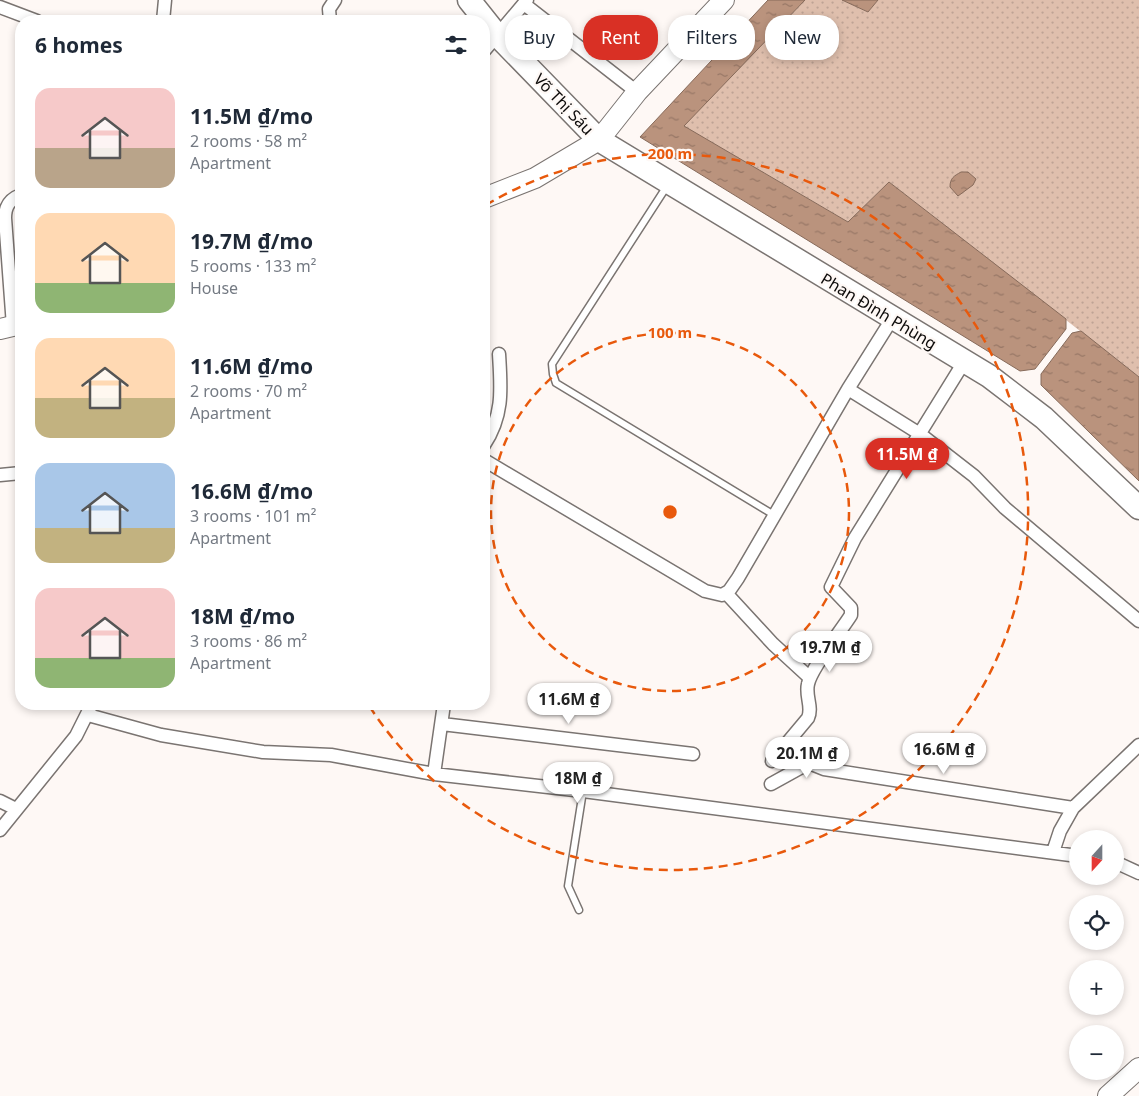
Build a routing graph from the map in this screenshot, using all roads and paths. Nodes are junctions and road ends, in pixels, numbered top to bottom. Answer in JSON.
{"nodes":[{"id":1,"x":165,"y":0,"type":"edge"},
{"id":2,"x":335,"y":0,"type":"edge"},
{"id":3,"x":469,"y":0,"type":"edge"},
{"id":4,"x":724,"y":0,"type":"edge"},
{"id":5,"x":526,"y":2,"type":"edge"},
{"id":6,"x":8,"y":5,"type":"edge"},
{"id":7,"x":27,"y":15,"type":"edge"},
{"id":8,"x":164,"y":15,"type":"edge"},
{"id":9,"x":330,"y":15,"type":"edge"},
{"id":10,"x":477,"y":15,"type":"edge"},
{"id":11,"x":491,"y":43,"type":"edge"},
{"id":12,"x":637,"y":92,"type":"junction"},
{"id":13,"x":599,"y":140,"type":"junction"},
{"id":14,"x":669,"y":183,"type":"junction"},
{"id":15,"x":490,"y":196,"type":"edge"},
{"id":16,"x":15,"y":198,"type":"edge"},
{"id":17,"x":892,"y":319,"type":"junction"},
{"id":18,"x":12,"y":327,"type":"edge"},
{"id":19,"x":499,"y":354,"type":"dead end"},
{"id":20,"x":964,"y":362,"type":"junction"},
{"id":21,"x":848,"y":389,"type":"junction"},
{"id":22,"x":490,"y":433,"type":"edge"},
{"id":23,"x":920,"y":434,"type":"junction"},
{"id":24,"x":490,"y":464,"type":"edge"},
{"id":25,"x":15,"y":474,"type":"edge"},
{"id":26,"x":0,"y":475,"type":"edge"},
{"id":27,"x":1139,"y":508,"type":"edge"},
{"id":28,"x":774,"y":515,"type":"junction"},
{"id":29,"x":726,"y":593,"type":"junction"},
{"id":30,"x":1139,"y":621,"type":"edge"},
{"id":31,"x":810,"y":678,"type":"junction"},
{"id":32,"x":89,"y":710,"type":"edge"},
{"id":33,"x":93,"y":710,"type":"edge"},
{"id":34,"x":443,"y":710,"type":"edge"},
{"id":35,"x":442,"y":724,"type":"junction"},
{"id":36,"x":1139,"y":746,"type":"edge"},
{"id":37,"x":827,"y":749,"type":"dead end"},
{"id":38,"x":693,"y":754,"type":"dead end"},
{"id":39,"x":772,"y":761,"type":"dead end"},
{"id":40,"x":809,"y":763,"type":"junction"},
{"id":41,"x":434,"y":774,"type":"junction"},
{"id":42,"x":771,"y":784,"type":"dead end"},
{"id":43,"x":583,"y":791,"type":"junction"},
{"id":44,"x":0,"y":801,"type":"edge"},
{"id":45,"x":1073,"y":808,"type":"junction"},
{"id":46,"x":16,"y":809,"type":"junction"},
{"id":47,"x":0,"y":830,"type":"edge"},
{"id":48,"x":1053,"y":852,"type":"junction"},
{"id":49,"x":1069,"y":855,"type":"edge"},
{"id":50,"x":1124,"y":866,"type":"edge"},
{"id":51,"x":1139,"y":873,"type":"edge"},
{"id":52,"x":579,"y":910,"type":"dead end"},
{"id":53,"x":1139,"y":1068,"type":"edge"},
{"id":54,"x":1108,"y":1096,"type":"edge"}],
"edges":[{"from":1,"to":8,"type":"street"},
{"from":2,"to":9,"type":"street"},
{"from":3,"to":10,"type":"highway","name":"Võ Thị Sáu"},
{"from":4,"to":12,"type":"main road"},
{"from":5,"to":11,"type":"street"},
{"from":5,"to":12,"type":"street"},
{"from":6,"to":7,"type":"street"},
{"from":11,"to":13,"type":"highway","name":"Võ Thị Sáu"},
{"from":12,"to":13,"type":"main road"},
{"from":13,"to":14,"type":"highway","name":"Phan Đình Phùng"},
{"from":13,"to":15,"type":"main road"},
{"from":14,"to":17,"type":"highway","name":"Phan Đình Phùng"},
{"from":14,"to":28,"type":"lane"},
{"from":16,"to":18,"type":"street"},
{"from":17,"to":20,"type":"highway","name":"Phan Đình Phùng"},
{"from":17,"to":21,"type":"street"},
{"from":19,"to":22,"type":"street"},
{"from":20,"to":23,"type":"street"},
{"from":20,"to":27,"type":"highway","name":"Phan Đình Phùng"},
{"from":21,"to":23,"type":"street"},
{"from":21,"to":28,"type":"street"},
{"from":23,"to":30,"type":"street"},
{"from":23,"to":31,"type":"street"},
{"from":24,"to":29,"type":"street"},
{"from":25,"to":26,"type":"street"},
{"from":28,"to":29,"type":"street"},
{"from":29,"to":31,"type":"street"},
{"from":31,"to":39,"type":"street"},
{"from":32,"to":46,"type":"street"},
{"from":33,"to":41,"type":"street"},
{"from":34,"to":35,"type":"street"},
{"from":35,"to":38,"type":"street"},
{"from":35,"to":41,"type":"street"},
{"from":36,"to":45,"type":"street"},
{"from":37,"to":40,"type":"street"},
{"from":40,"to":42,"type":"street"},
{"from":40,"to":45,"type":"street"},
{"from":41,"to":43,"type":"street"},
{"from":43,"to":48,"type":"street"},
{"from":43,"to":52,"type":"lane"},
{"from":44,"to":46,"type":"street"},
{"from":45,"to":48,"type":"street"},
{"from":46,"to":47,"type":"street"},
{"from":48,"to":49,"type":"street"},
{"from":50,"to":51,"type":"street"},
{"from":53,"to":54,"type":"main road"}]}
